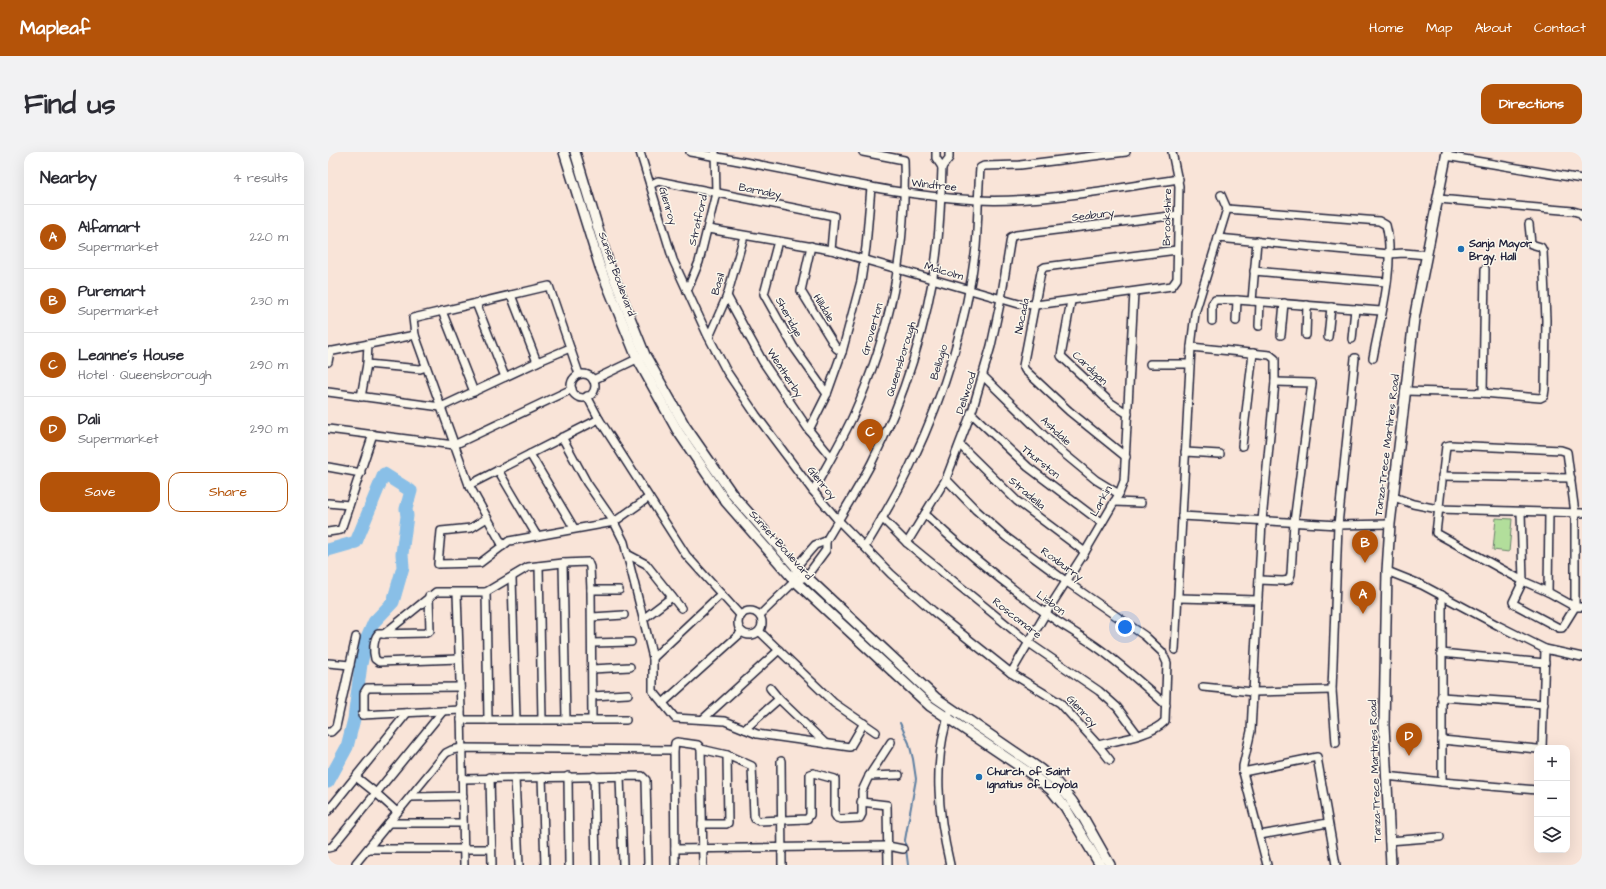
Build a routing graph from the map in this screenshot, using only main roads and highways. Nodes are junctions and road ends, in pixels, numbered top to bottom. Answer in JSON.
{"nodes":[{"id":1,"x":564,"y":152,"type":"edge"},
{"id":2,"x":574,"y":152,"type":"edge"},
{"id":3,"x":1447,"y":154,"type":"edge"},
{"id":4,"x":641,"y":357,"type":"junction"},
{"id":5,"x":1100,"y":865,"type":"edge"},
{"id":6,"x":1110,"y":865,"type":"edge"},
{"id":7,"x":1391,"y":865,"type":"edge"}],
"edges":[{"from":1,"to":4,"type":"main road","name":"Sunset Boulevard"},
{"from":2,"to":4,"type":"main road","name":"Sunset Boulevard"},
{"from":3,"to":7,"type":"main road","name":"Tanza-Trece Martires Road"},
{"from":4,"to":5,"type":"main road","name":"Sunset Boulevard"},
{"from":4,"to":6,"type":"main road","name":"Sunset Boulevard"}]}
